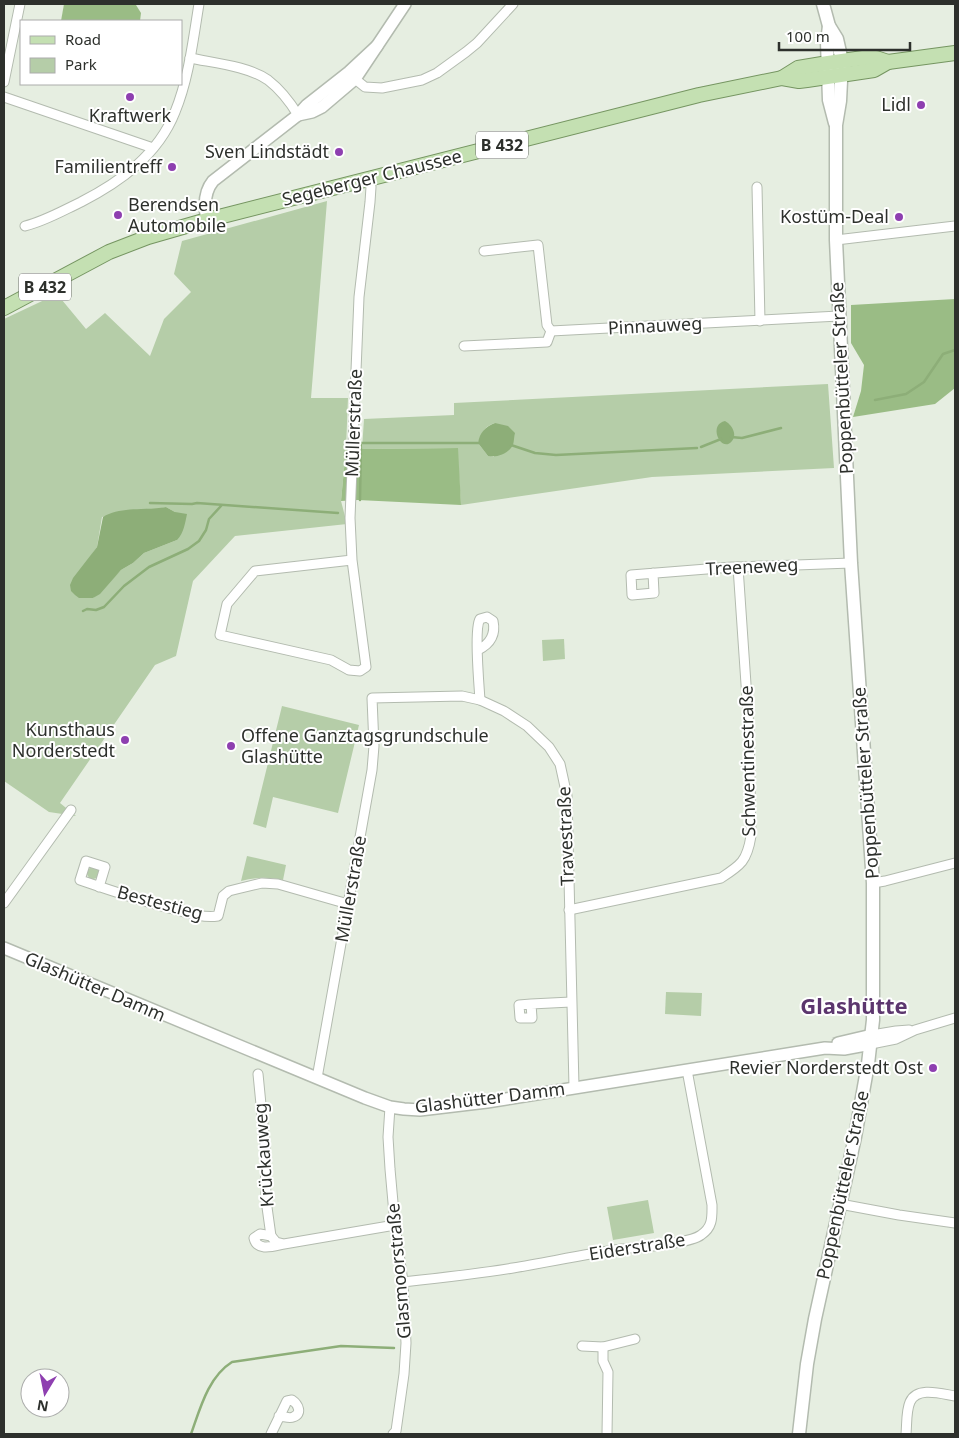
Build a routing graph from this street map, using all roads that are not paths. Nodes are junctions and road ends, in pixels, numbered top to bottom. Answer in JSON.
{"nodes":[{"id":1,"x":20,"y":4,"type":"edge"},
{"id":2,"x":199,"y":4,"type":"edge"},
{"id":3,"x":405,"y":4,"type":"edge"},
{"id":4,"x":514,"y":4,"type":"edge"},
{"id":5,"x":823,"y":4,"type":"edge"},
{"id":6,"x":377,"y":46,"type":"junction"},
{"id":7,"x":955,"y":53,"type":"edge"},
{"id":8,"x":190,"y":58,"type":"junction"},
{"id":9,"x":835,"y":69,"type":"junction"},
{"id":10,"x":355,"y":78,"type":"junction"},
{"id":11,"x":4,"y":82,"type":"edge"},
{"id":12,"x":4,"y":97,"type":"edge"},
{"id":13,"x":298,"y":115,"type":"junction"},
{"id":14,"x":153,"y":148,"type":"junction"},
{"id":15,"x":368,"y":179,"type":"junction"},
{"id":16,"x":756,"y":187,"type":"dead end"},
{"id":17,"x":207,"y":220,"type":"junction"},
{"id":18,"x":25,"y":226,"type":"dead end"},
{"id":19,"x":955,"y":226,"type":"edge"},
{"id":20,"x":836,"y":240,"type":"junction"},
{"id":21,"x":484,"y":251,"type":"dead end"},
{"id":22,"x":4,"y":308,"type":"edge"},
{"id":23,"x":839,"y":316,"type":"junction"},
{"id":24,"x":760,"y":321,"type":"junction"},
{"id":25,"x":551,"y":331,"type":"junction"},
{"id":26,"x":464,"y":346,"type":"dead end"},
{"id":27,"x":352,"y":560,"type":"junction"},
{"id":28,"x":851,"y":563,"type":"junction"},
{"id":29,"x":738,"y":567,"type":"junction"},
{"id":30,"x":653,"y":573,"type":"dead end"},
{"id":31,"x":478,"y":650,"type":"dead end"},
{"id":32,"x":372,"y":698,"type":"joint"},
{"id":33,"x":480,"y":700,"type":"junction"},
{"id":34,"x":71,"y":810,"type":"dead end"},
{"id":35,"x":955,"y":863,"type":"edge"},
{"id":36,"x":873,"y":883,"type":"junction"},
{"id":37,"x":99,"y":887,"type":"dead end"},
{"id":38,"x":4,"y":903,"type":"edge"},
{"id":39,"x":348,"y":904,"type":"junction"},
{"id":40,"x":569,"y":910,"type":"junction"},
{"id":41,"x":4,"y":948,"type":"edge"},
{"id":42,"x":571,"y":1002,"type":"junction"},
{"id":43,"x":531,"y":1004,"type":"dead end"},
{"id":44,"x":955,"y":1018,"type":"edge"},
{"id":45,"x":872,"y":1039,"type":"junction"},
{"id":46,"x":687,"y":1070,"type":"junction"},
{"id":47,"x":258,"y":1074,"type":"dead end"},
{"id":48,"x":317,"y":1078,"type":"junction"},
{"id":49,"x":574,"y":1088,"type":"junction"},
{"id":50,"x":390,"y":1107,"type":"junction"},
{"id":51,"x":840,"y":1204,"type":"junction"},
{"id":52,"x":955,"y":1223,"type":"edge"},
{"id":53,"x":395,"y":1224,"type":"junction"},
{"id":54,"x":271,"y":1236,"type":"junction"},
{"id":55,"x":284,"y":1244,"type":"junction"},
{"id":56,"x":403,"y":1282,"type":"junction"},
{"id":57,"x":634,"y":1340,"type":"dead end"},
{"id":58,"x":582,"y":1346,"type":"dead end"},
{"id":59,"x":603,"y":1347,"type":"junction"},
{"id":60,"x":955,"y":1396,"type":"edge"},
{"id":61,"x":279,"y":1416,"type":"dead end"},
{"id":62,"x":395,"y":1433,"type":"edge"},
{"id":63,"x":271,"y":1434,"type":"edge"},
{"id":64,"x":406,"y":1434,"type":"edge"},
{"id":65,"x":607,"y":1434,"type":"edge"},
{"id":66,"x":799,"y":1434,"type":"edge"},
{"id":67,"x":906,"y":1434,"type":"edge"}],
"edges":[{"from":1,"to":11,"type":"street"},
{"from":2,"to":8,"type":"street"},
{"from":3,"to":6,"type":"street"},
{"from":4,"to":10,"type":"street"},
{"from":5,"to":9,"type":"main road","name":"Poppenbütteler Straße"},
{"from":6,"to":10,"type":"street"},
{"from":6,"to":13,"type":"street"},
{"from":7,"to":9,"type":"main road","name":"Segeberger Chaussee","number":"B 432"},
{"from":8,"to":13,"type":"street"},
{"from":8,"to":14,"type":"street"},
{"from":9,"to":15,"type":"main road","name":"Segeberger Chaussee","number":"B 432"},
{"from":9,"to":20,"type":"main road","name":"Poppenbütteler Straße"},
{"from":10,"to":13,"type":"street"},
{"from":12,"to":14,"type":"street"},
{"from":13,"to":17,"type":"street"},
{"from":14,"to":18,"type":"street"},
{"from":15,"to":17,"type":"main road","name":"Segeberger Chaussee","number":"B 432"},
{"from":15,"to":27,"type":"street","name":"Müllerstraße"},
{"from":16,"to":24,"type":"street"},
{"from":17,"to":22,"type":"main road","name":"Segeberger Chaussee","number":"B 432"},
{"from":19,"to":20,"type":"street"},
{"from":20,"to":23,"type":"main road","name":"Poppenbütteler Straße"},
{"from":21,"to":25,"type":"street"},
{"from":23,"to":24,"type":"street","name":"Pinnauweg"},
{"from":23,"to":28,"type":"main road","name":"Poppenbütteler Straße"},
{"from":24,"to":25,"type":"street","name":"Pinnauweg"},
{"from":25,"to":26,"type":"street"},
{"from":27,"to":27,"type":"street","name":"Müllerstraße"},
{"from":28,"to":29,"type":"street","name":"Treeneweg"},
{"from":28,"to":36,"type":"main road","name":"Poppenbütteler Straße"},
{"from":29,"to":30,"type":"street","name":"Treeneweg"},
{"from":29,"to":40,"type":"street","name":"Schwentinestraße"},
{"from":31,"to":33,"type":"street"},
{"from":32,"to":33,"type":"street","name":"Travestraße"},
{"from":32,"to":39,"type":"street","name":"Müllerstraße"},
{"from":33,"to":40,"type":"street","name":"Travestraße"},
{"from":34,"to":38,"type":"street"},
{"from":35,"to":36,"type":"street"},
{"from":36,"to":45,"type":"main road","name":"Poppenbütteler Straße"},
{"from":37,"to":39,"type":"street","name":"Bestestieg"},
{"from":39,"to":48,"type":"street","name":"Müllerstraße"},
{"from":40,"to":42,"type":"street","name":"Travestraße"},
{"from":41,"to":48,"type":"street","name":"Glashütter Damm"},
{"from":42,"to":43,"type":"street"},
{"from":42,"to":49,"type":"street","name":"Travestraße"},
{"from":44,"to":45,"type":"street","name":"Glashütter Damm"},
{"from":45,"to":46,"type":"street","name":"Glashütter Damm"},
{"from":45,"to":51,"type":"main road","name":"Poppenbütteler Straße"},
{"from":46,"to":49,"type":"street","name":"Glashütter Damm"},
{"from":46,"to":56,"type":"street","name":"Eiderstraße"},
{"from":47,"to":54,"type":"street","name":"Krückauweg"},
{"from":48,"to":50,"type":"street","name":"Glashütter Damm"},
{"from":49,"to":50,"type":"street","name":"Glashütter Damm"},
{"from":50,"to":53,"type":"street","name":"Glasmoorstraße"},
{"from":51,"to":52,"type":"street"},
{"from":51,"to":66,"type":"main road","name":"Poppenbütteler Straße"},
{"from":53,"to":55,"type":"street"},
{"from":53,"to":56,"type":"street","name":"Glasmoorstraße"},
{"from":54,"to":55,"type":"street"},
{"from":54,"to":55,"type":"street"},
{"from":56,"to":62,"type":"street","name":"Glasmoorstraße"},
{"from":57,"to":59,"type":"street"},
{"from":58,"to":59,"type":"street"},
{"from":59,"to":65,"type":"street"},
{"from":60,"to":67,"type":"street"},
{"from":61,"to":63,"type":"street"},
{"from":62,"to":64,"type":"street"}]}
